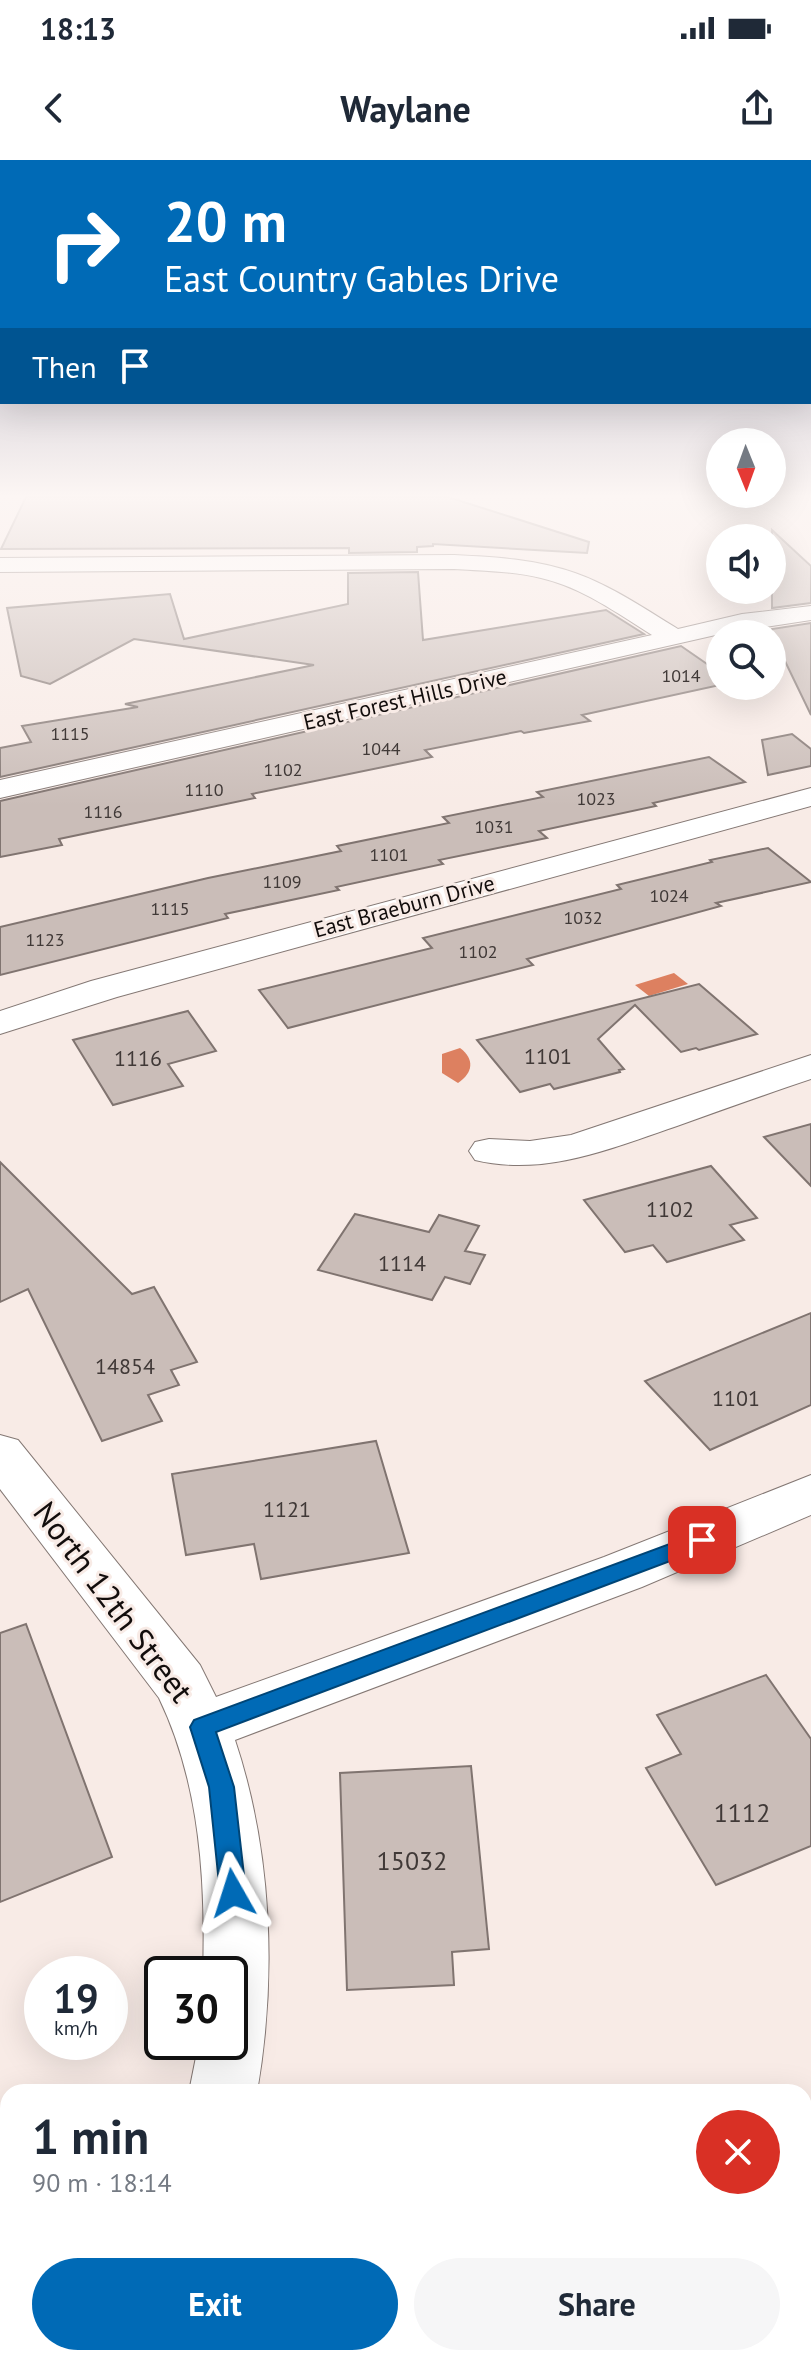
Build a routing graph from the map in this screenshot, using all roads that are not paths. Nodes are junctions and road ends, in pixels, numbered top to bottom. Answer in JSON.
{"nodes":[{"id":1,"x":610,"y":600,"type":"edge"},
{"id":2,"x":811,"y":613,"type":"edge"},
{"id":3,"x":675,"y":638,"type":"junction"},
{"id":4,"x":0,"y":789,"type":"edge"},
{"id":5,"x":811,"y":797,"type":"edge"},
{"id":6,"x":0,"y":1023,"type":"edge"},
{"id":7,"x":811,"y":1066,"type":"edge"},
{"id":8,"x":489,"y":1151,"type":"dead end"},
{"id":9,"x":0,"y":1453,"type":"edge"},
{"id":10,"x":811,"y":1494,"type":"edge"},
{"id":11,"x":202,"y":1727,"type":"junction"},
{"id":12,"x":224,"y":2084,"type":"edge"}],
"edges":[{"from":1,"to":3,"type":"street"},
{"from":2,"to":3,"type":"street","name":"East Forest Hills Drive"},
{"from":3,"to":4,"type":"street","name":"East Forest Hills Drive"},
{"from":5,"to":6,"type":"street","name":"East Braeburn Drive"},
{"from":7,"to":8,"type":"street"},
{"from":9,"to":11,"type":"street","name":"North 12th Street"},
{"from":10,"to":11,"type":"street"},
{"from":11,"to":12,"type":"street","name":"North 12th Street"}]}
